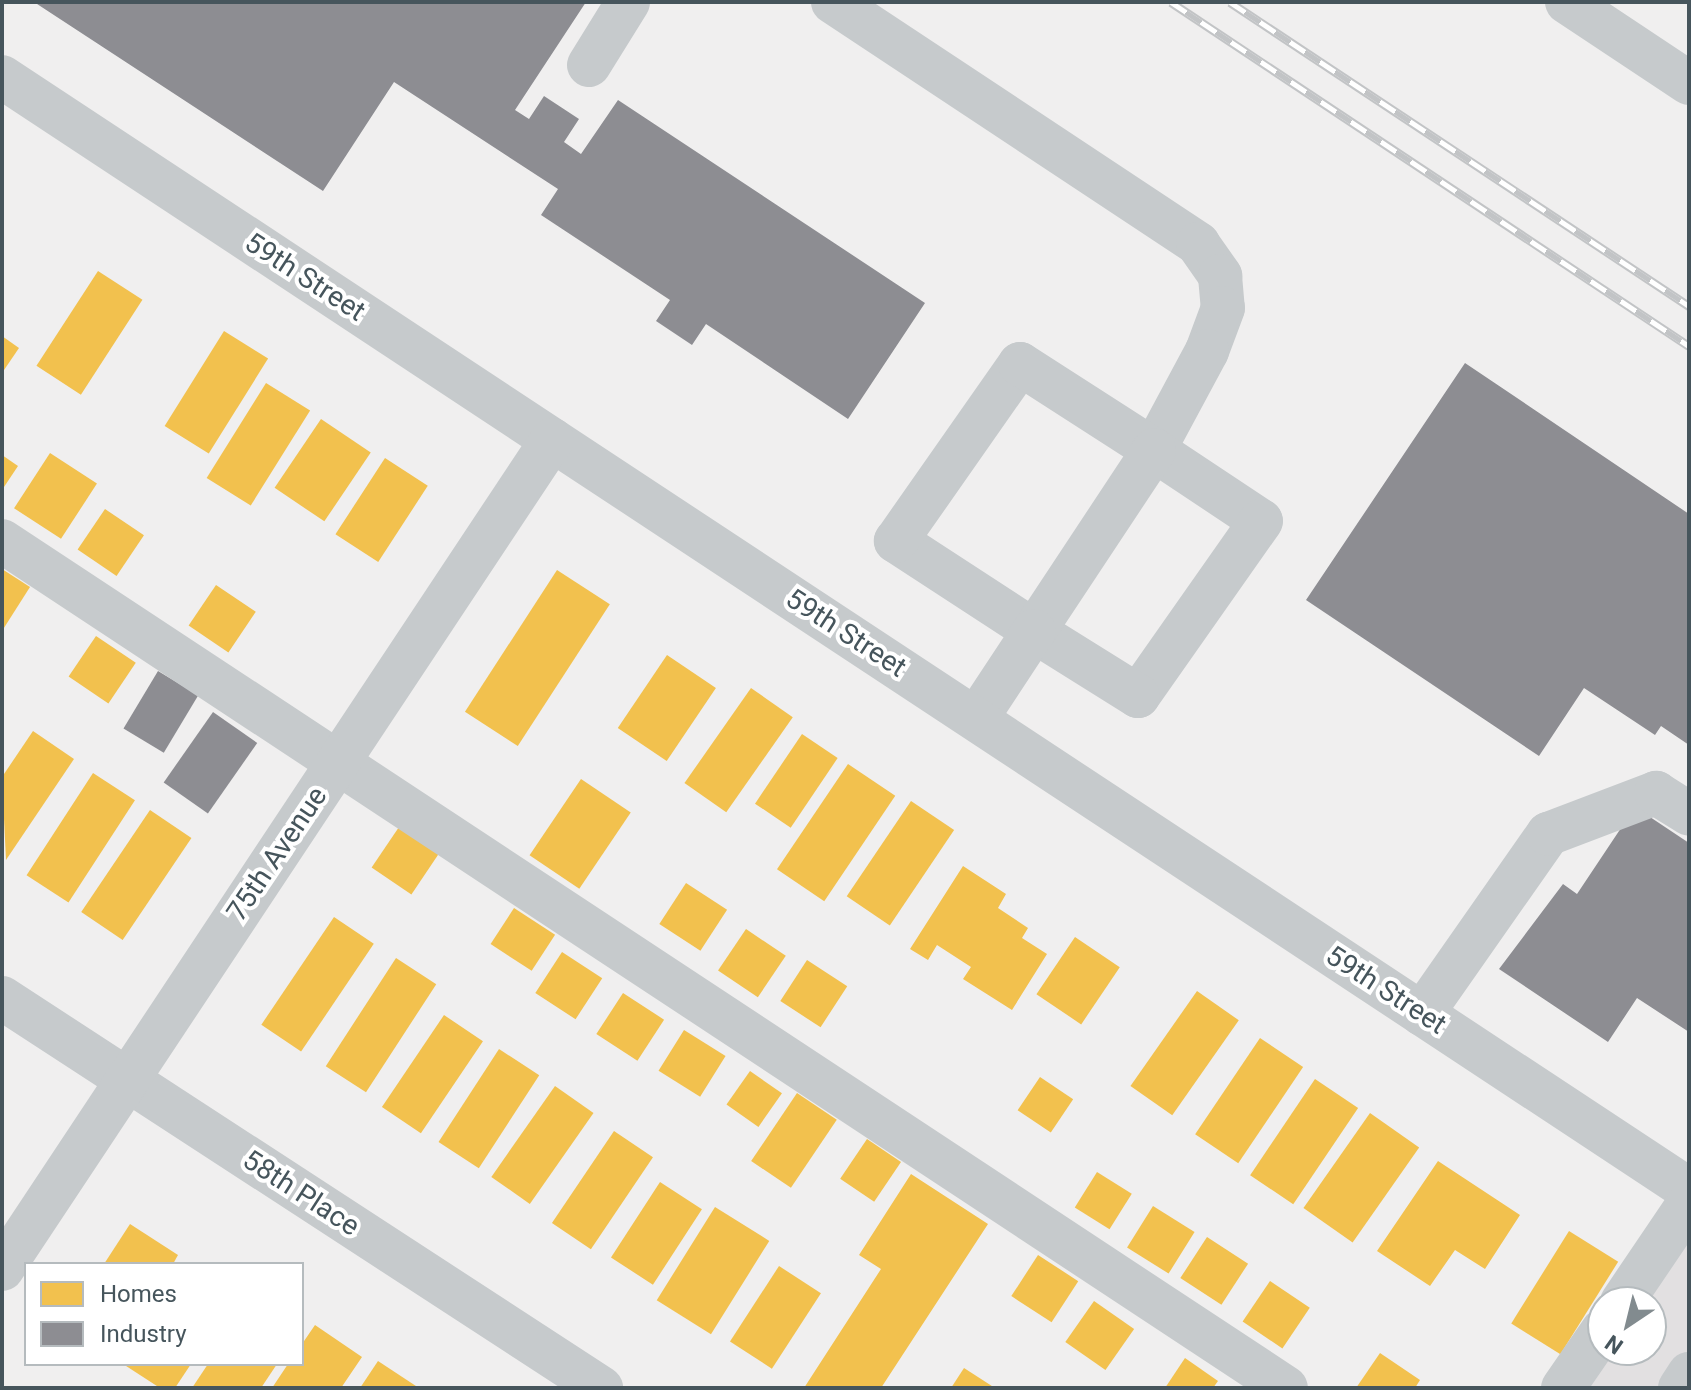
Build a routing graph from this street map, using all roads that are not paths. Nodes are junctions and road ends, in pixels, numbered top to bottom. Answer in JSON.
{"nodes":[{"id":1,"x":628,"y":2,"type":"edge"},
{"id":2,"x":833,"y":2,"type":"edge"},
{"id":3,"x":1567,"y":2,"type":"edge"},
{"id":4,"x":589,"y":65,"type":"dead end"},
{"id":5,"x":2,"y":77,"type":"edge"},
{"id":6,"x":1689,"y":83,"type":"edge"},
{"id":7,"x":552,"y":440,"type":"junction"},
{"id":8,"x":1154,"y":450,"type":"junction"},
{"id":9,"x":2,"y":541,"type":"edge"},
{"id":10,"x":1034,"y":631,"type":"junction"},
{"id":11,"x":976,"y":719,"type":"junction"},
{"id":12,"x":338,"y":763,"type":"junction"},
{"id":13,"x":1689,"y":814,"type":"edge"},
{"id":14,"x":2,"y":998,"type":"edge"},
{"id":15,"x":1422,"y":1014,"type":"junction"},
{"id":16,"x":127,"y":1081,"type":"junction"},
{"id":17,"x":1689,"y":1190,"type":"edge"},
{"id":18,"x":1689,"y":1203,"type":"edge"},
{"id":19,"x":2,"y":1269,"type":"edge"},
{"id":20,"x":1633,"y":1286,"type":"edge"},
{"id":21,"x":1587,"y":1353,"type":"edge"},
{"id":22,"x":1689,"y":1374,"type":"edge"},
{"id":23,"x":601,"y":1388,"type":"edge"},
{"id":24,"x":1286,"y":1388,"type":"edge"},
{"id":25,"x":1563,"y":1388,"type":"edge"},
{"id":26,"x":1680,"y":1388,"type":"edge"}],
"edges":[{"from":1,"to":4,"type":"street"},
{"from":2,"to":8,"type":"street"},
{"from":3,"to":6,"type":"street"},
{"from":5,"to":7,"type":"street","name":"59th Street"},
{"from":7,"to":11,"type":"street","name":"59th Street"},
{"from":7,"to":12,"type":"street","name":"75th Avenue"},
{"from":8,"to":10,"type":"street"},
{"from":8,"to":10,"type":"street"},
{"from":8,"to":10,"type":"street"},
{"from":9,"to":12,"type":"street"},
{"from":10,"to":11,"type":"street"},
{"from":11,"to":15,"type":"street","name":"59th Street"},
{"from":12,"to":16,"type":"street","name":"75th Avenue"},
{"from":12,"to":24,"type":"street"},
{"from":13,"to":15,"type":"street"},
{"from":14,"to":16,"type":"street","name":"58th Place"},
{"from":15,"to":17,"type":"street","name":"59th Street"},
{"from":16,"to":19,"type":"street","name":"75th Avenue"},
{"from":16,"to":23,"type":"street","name":"58th Place"},
{"from":18,"to":20,"type":"street"},
{"from":21,"to":25,"type":"street"},
{"from":22,"to":26,"type":"street"}]}
